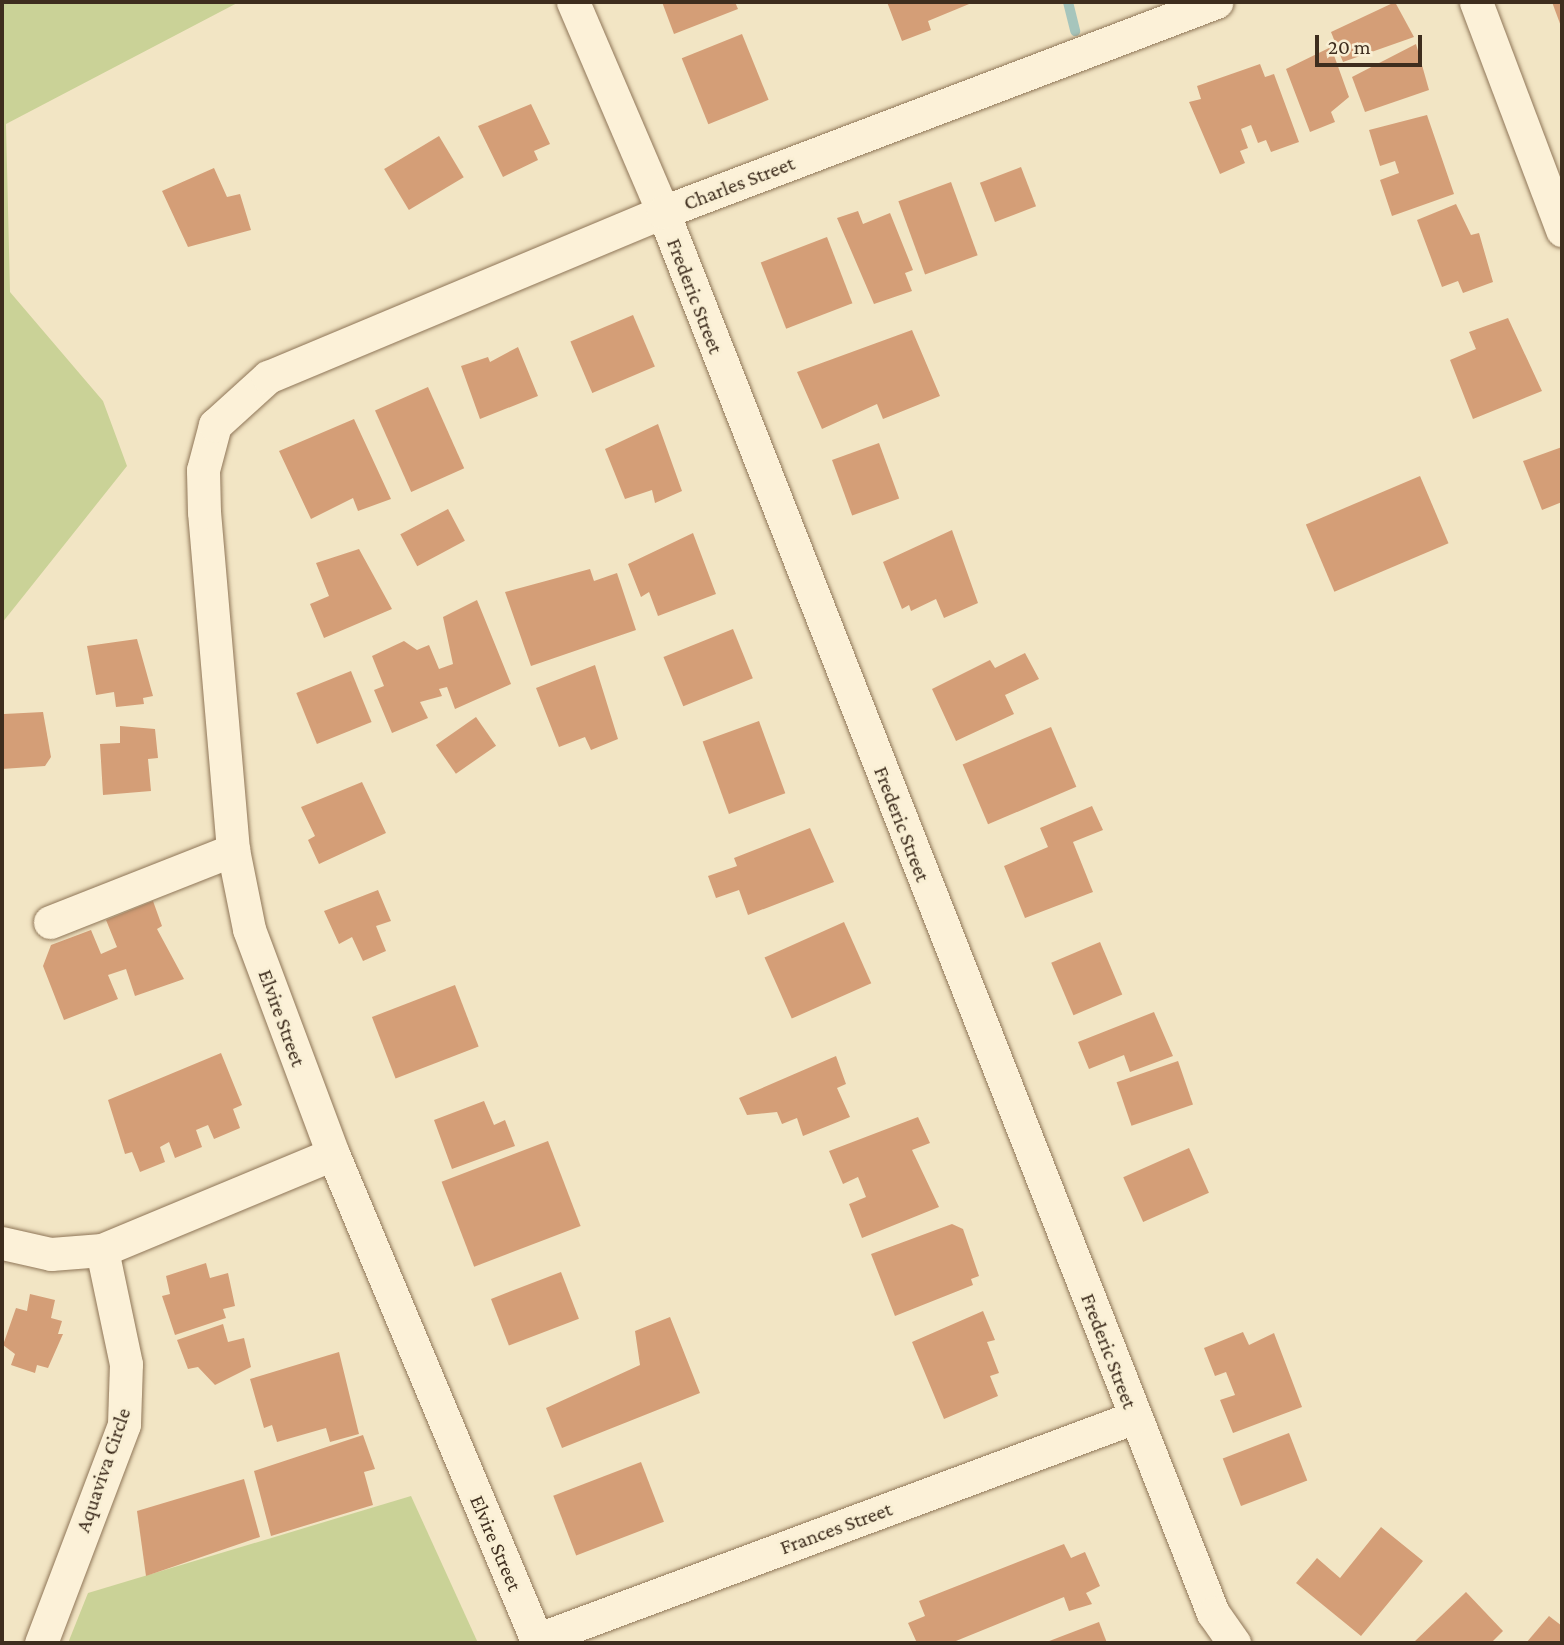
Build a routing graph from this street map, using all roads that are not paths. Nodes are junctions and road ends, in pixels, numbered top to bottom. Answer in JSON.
{"nodes":[{"id":1,"x":573,"y":2,"type":"edge"},
{"id":2,"x":1216,"y":2,"type":"edge"},
{"id":3,"x":1476,"y":2,"type":"edge"},
{"id":4,"x":663,"y":212,"type":"junction"},
{"id":5,"x":1562,"y":230,"type":"edge"},
{"id":6,"x":268,"y":377,"type":"joint"},
{"id":7,"x":233,"y":850,"type":"junction"},
{"id":8,"x":50,"y":922,"type":"dead end"},
{"id":9,"x":333,"y":1154,"type":"junction"},
{"id":10,"x":2,"y":1243,"type":"edge"},
{"id":11,"x":102,"y":1250,"type":"junction"},
{"id":12,"x":1135,"y":1417,"type":"junction"},
{"id":13,"x":537,"y":1641,"type":"edge"},
{"id":14,"x":41,"y":1643,"type":"edge"},
{"id":15,"x":1234,"y":1643,"type":"edge"}],
"edges":[{"from":1,"to":4,"type":"street","name":"Frederic Street"},
{"from":2,"to":4,"type":"street","name":"Charles Street"},
{"from":3,"to":5,"type":"street"},
{"from":4,"to":6,"type":"street","name":"Charles Street"},
{"from":4,"to":12,"type":"street","name":"Frederic Street"},
{"from":6,"to":7,"type":"street","name":"Elvire Street"},
{"from":7,"to":8,"type":"street"},
{"from":7,"to":9,"type":"street","name":"Elvire Street"},
{"from":9,"to":11,"type":"street"},
{"from":9,"to":13,"type":"street","name":"Elvire Street"},
{"from":10,"to":11,"type":"street"},
{"from":11,"to":14,"type":"street","name":"Aquaviva Circle"},
{"from":12,"to":13,"type":"street","name":"Frances Street"},
{"from":12,"to":15,"type":"street","name":"Frederic Street"}]}
